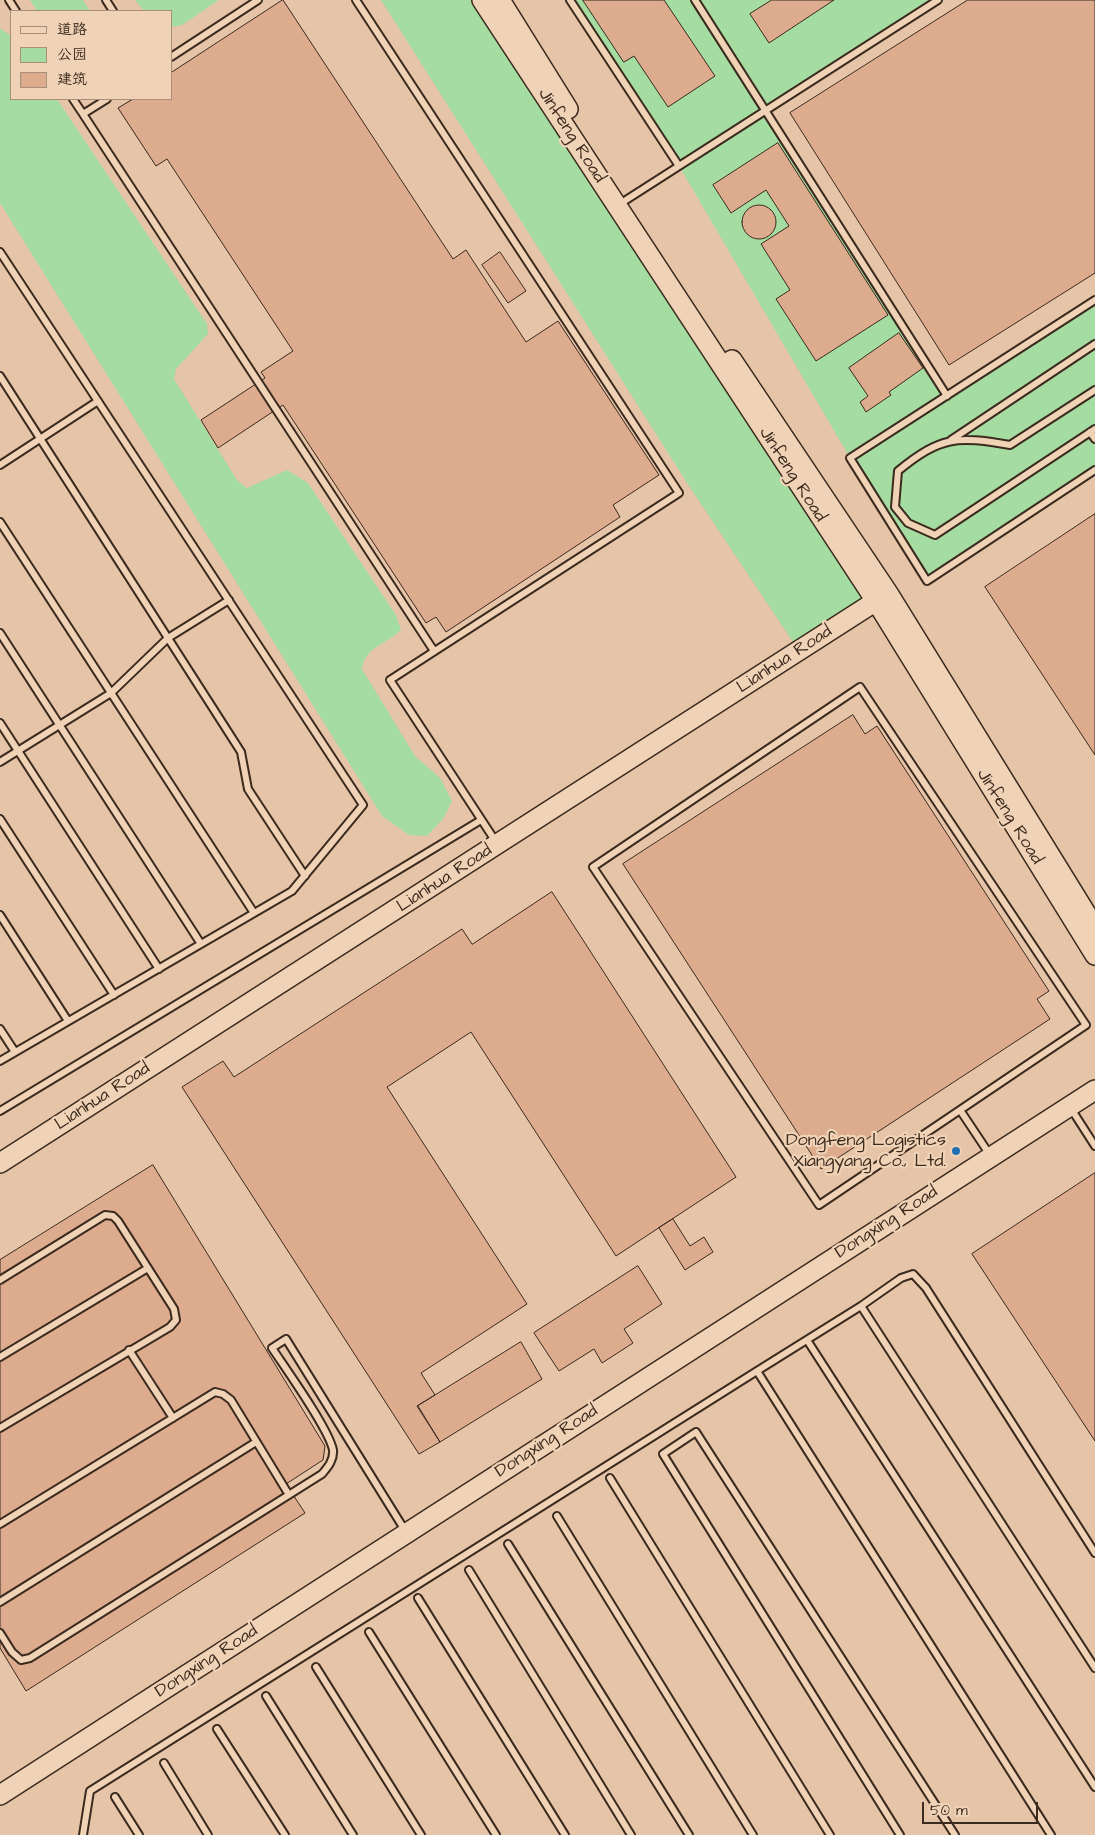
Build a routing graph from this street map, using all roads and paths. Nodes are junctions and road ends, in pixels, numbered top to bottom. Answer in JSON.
{"nodes":[{"id":1,"x":258,"y":0,"type":"edge"},
{"id":2,"x":356,"y":0,"type":"edge"},
{"id":3,"x":482,"y":0,"type":"edge"},
{"id":4,"x":500,"y":0,"type":"edge"},
{"id":5,"x":570,"y":0,"type":"edge"},
{"id":6,"x":695,"y":0,"type":"edge"},
{"id":7,"x":938,"y":0,"type":"edge"},
{"id":8,"x":172,"y":56,"type":"edge"},
{"id":9,"x":74,"y":100,"type":"edge"},
{"id":10,"x":105,"y":100,"type":"edge"},
{"id":11,"x":767,"y":110,"type":"junction"},
{"id":12,"x":83,"y":114,"type":"junction"},
{"id":13,"x":679,"y":166,"type":"junction"},
{"id":14,"x":626,"y":200,"type":"junction"},
{"id":15,"x":0,"y":252,"type":"edge"},
{"id":16,"x":1095,"y":300,"type":"edge"},
{"id":17,"x":1095,"y":344,"type":"edge"},
{"id":18,"x":0,"y":376,"type":"edge"},
{"id":19,"x":1095,"y":390,"type":"edge"},
{"id":20,"x":947,"y":396,"type":"junction"},
{"id":21,"x":98,"y":401,"type":"junction"},
{"id":22,"x":1093,"y":430,"type":"edge"},
{"id":23,"x":40,"y":439,"type":"junction"},
{"id":24,"x":1095,"y":439,"type":"edge"},
{"id":25,"x":950,"y":440,"type":"junction"},
{"id":26,"x":0,"y":465,"type":"edge"},
{"id":27,"x":1095,"y":470,"type":"edge"},
{"id":28,"x":0,"y":522,"type":"edge"},
{"id":29,"x":882,"y":597,"type":"junction"},
{"id":30,"x":229,"y":600,"type":"junction"},
{"id":31,"x":0,"y":633,"type":"edge"},
{"id":32,"x":168,"y":638,"type":"junction"},
{"id":33,"x":434,"y":651,"type":"junction"},
{"id":34,"x":111,"y":693,"type":"junction"},
{"id":35,"x":0,"y":723,"type":"edge"},
{"id":36,"x":59,"y":725,"type":"junction"},
{"id":37,"x":18,"y":751,"type":"junction"},
{"id":38,"x":0,"y":762,"type":"edge"},
{"id":39,"x":0,"y":818,"type":"edge"},
{"id":40,"x":481,"y":820,"type":"junction"},
{"id":41,"x":498,"y":845,"type":"junction"},
{"id":42,"x":305,"y":876,"type":"junction"},
{"id":43,"x":254,"y":913,"type":"junction"},
{"id":44,"x":0,"y":915,"type":"edge"},
{"id":45,"x":1095,"y":928,"type":"edge"},
{"id":46,"x":201,"y":944,"type":"junction"},
{"id":47,"x":1095,"y":955,"type":"edge"},
{"id":48,"x":159,"y":968,"type":"junction"},
{"id":49,"x":114,"y":995,"type":"junction"},
{"id":50,"x":68,"y":1021,"type":"junction"},
{"id":51,"x":0,"y":1029,"type":"edge"},
{"id":52,"x":15,"y":1052,"type":"junction"},
{"id":53,"x":0,"y":1061,"type":"edge"},
{"id":54,"x":1095,"y":1090,"type":"edge"},
{"id":55,"x":1069,"y":1106,"type":"junction"},
{"id":56,"x":960,"y":1110,"type":"junction"},
{"id":57,"x":0,"y":1111,"type":"edge"},
{"id":58,"x":1095,"y":1146,"type":"edge"},
{"id":59,"x":991,"y":1156,"type":"junction"},
{"id":60,"x":0,"y":1163,"type":"edge"},
{"id":61,"x":148,"y":1268,"type":"junction"},
{"id":62,"x":0,"y":1280,"type":"edge"},
{"id":63,"x":861,"y":1306,"type":"junction"},
{"id":64,"x":807,"y":1340,"type":"junction"},
{"id":65,"x":129,"y":1350,"type":"junction"},
{"id":66,"x":0,"y":1357,"type":"edge"},
{"id":67,"x":758,"y":1371,"type":"junction"},
{"id":68,"x":173,"y":1418,"type":"junction"},
{"id":69,"x":0,"y":1428,"type":"edge"},
{"id":70,"x":256,"y":1442,"type":"junction"},
{"id":71,"x":610,"y":1478,"type":"dead end"},
{"id":72,"x":290,"y":1495,"type":"junction"},
{"id":73,"x":557,"y":1516,"type":"dead end"},
{"id":74,"x":1,"y":1521,"type":"edge"},
{"id":75,"x":406,"y":1533,"type":"junction"},
{"id":76,"x":508,"y":1544,"type":"dead end"},
{"id":77,"x":1095,"y":1553,"type":"edge"},
{"id":78,"x":469,"y":1570,"type":"dead end"},
{"id":79,"x":418,"y":1598,"type":"dead end"},
{"id":80,"x":0,"y":1602,"type":"edge"},
{"id":81,"x":369,"y":1632,"type":"dead end"},
{"id":82,"x":0,"y":1633,"type":"edge"},
{"id":83,"x":316,"y":1667,"type":"dead end"},
{"id":84,"x":1095,"y":1668,"type":"edge"},
{"id":85,"x":266,"y":1696,"type":"dead end"},
{"id":86,"x":217,"y":1728,"type":"dead end"},
{"id":87,"x":164,"y":1763,"type":"dead end"},
{"id":88,"x":1095,"y":1787,"type":"edge"},
{"id":89,"x":0,"y":1795,"type":"edge"},
{"id":90,"x":115,"y":1797,"type":"dead end"},
{"id":91,"x":83,"y":1835,"type":"edge"},
{"id":92,"x":139,"y":1835,"type":"edge"},
{"id":93,"x":208,"y":1835,"type":"edge"},
{"id":94,"x":285,"y":1835,"type":"edge"},
{"id":95,"x":353,"y":1835,"type":"edge"},
{"id":96,"x":421,"y":1835,"type":"edge"},
{"id":97,"x":496,"y":1835,"type":"edge"},
{"id":98,"x":565,"y":1835,"type":"edge"},
{"id":99,"x":631,"y":1835,"type":"edge"},
{"id":100,"x":689,"y":1835,"type":"edge"},
{"id":101,"x":753,"y":1835,"type":"edge"},
{"id":102,"x":830,"y":1835,"type":"edge"},
{"id":103,"x":900,"y":1835,"type":"edge"},
{"id":104,"x":955,"y":1835,"type":"edge"},
{"id":105,"x":1051,"y":1835,"type":"edge"}],
"edges":[{"from":1,"to":8,"type":"lane"},
{"from":2,"to":33,"type":"lane"},
{"from":3,"to":29,"type":"street","name":"Jinfeng Road"},
{"from":4,"to":14,"type":"street","name":"Jinfeng Road"},
{"from":5,"to":13,"type":"lane"},
{"from":6,"to":11,"type":"lane"},
{"from":7,"to":11,"type":"lane"},
{"from":9,"to":12,"type":"lane"},
{"from":10,"to":12,"type":"lane"},
{"from":11,"to":13,"type":"lane"},
{"from":11,"to":20,"type":"lane"},
{"from":12,"to":33,"type":"lane"},
{"from":13,"to":14,"type":"lane"},
{"from":14,"to":29,"type":"street","name":"Jinfeng Road"},
{"from":15,"to":21,"type":"lane"},
{"from":16,"to":20,"type":"lane"},
{"from":17,"to":25,"type":"lane"},
{"from":18,"to":23,"type":"lane"},
{"from":19,"to":25,"type":"lane"},
{"from":20,"to":27,"type":"lane"},
{"from":21,"to":23,"type":"lane"},
{"from":21,"to":30,"type":"lane"},
{"from":22,"to":24,"type":"lane"},
{"from":22,"to":25,"type":"lane"},
{"from":23,"to":26,"type":"lane"},
{"from":23,"to":32,"type":"lane"},
{"from":28,"to":34,"type":"lane"},
{"from":29,"to":41,"type":"street","name":"Lianhua Road"},
{"from":29,"to":45,"type":"street","name":"Jinfeng Road"},
{"from":29,"to":47,"type":"street","name":"Jinfeng Road"},
{"from":30,"to":32,"type":"lane"},
{"from":30,"to":42,"type":"lane"},
{"from":31,"to":36,"type":"lane"},
{"from":32,"to":34,"type":"lane"},
{"from":32,"to":42,"type":"lane"},
{"from":33,"to":40,"type":"lane"},
{"from":34,"to":36,"type":"lane"},
{"from":34,"to":43,"type":"lane"},
{"from":35,"to":37,"type":"lane"},
{"from":36,"to":37,"type":"lane"},
{"from":36,"to":46,"type":"lane"},
{"from":37,"to":38,"type":"lane"},
{"from":37,"to":48,"type":"lane"},
{"from":39,"to":49,"type":"lane"},
{"from":40,"to":41,"type":"lane"},
{"from":40,"to":57,"type":"lane"},
{"from":41,"to":60,"type":"street","name":"Lianhua Road"},
{"from":42,"to":43,"type":"lane"},
{"from":43,"to":46,"type":"lane"},
{"from":44,"to":50,"type":"lane"},
{"from":46,"to":48,"type":"lane"},
{"from":48,"to":49,"type":"lane"},
{"from":49,"to":50,"type":"lane"},
{"from":50,"to":52,"type":"lane"},
{"from":51,"to":52,"type":"lane"},
{"from":52,"to":53,"type":"lane"},
{"from":54,"to":55,"type":"street","name":"Dongxing Road"},
{"from":55,"to":58,"type":"lane"},
{"from":55,"to":59,"type":"street","name":"Dongxing Road"},
{"from":56,"to":56,"type":"lane"},
{"from":56,"to":59,"type":"lane"},
{"from":59,"to":75,"type":"street","name":"Dongxing Road"},
{"from":61,"to":62,"type":"lane"},
{"from":61,"to":65,"type":"lane"},
{"from":61,"to":66,"type":"lane"},
{"from":63,"to":64,"type":"lane"},
{"from":63,"to":77,"type":"lane"},
{"from":63,"to":84,"type":"lane"},
{"from":64,"to":67,"type":"lane"},
{"from":64,"to":88,"type":"lane"},
{"from":65,"to":68,"type":"lane"},
{"from":65,"to":69,"type":"lane"},
{"from":67,"to":91,"type":"lane"},
{"from":67,"to":105,"type":"lane"},
{"from":68,"to":70,"type":"lane"},
{"from":68,"to":74,"type":"lane"},
{"from":70,"to":72,"type":"lane"},
{"from":70,"to":80,"type":"lane"},
{"from":71,"to":102,"type":"lane"},
{"from":72,"to":75,"type":"lane"},
{"from":72,"to":82,"type":"lane"},
{"from":73,"to":101,"type":"lane"},
{"from":75,"to":89,"type":"street","name":"Dongxing Road"},
{"from":76,"to":100,"type":"lane"},
{"from":78,"to":99,"type":"lane"},
{"from":79,"to":98,"type":"lane"},
{"from":81,"to":97,"type":"lane"},
{"from":83,"to":96,"type":"lane"},
{"from":85,"to":95,"type":"lane"},
{"from":86,"to":94,"type":"lane"},
{"from":87,"to":93,"type":"lane"},
{"from":90,"to":92,"type":"lane"},
{"from":103,"to":104,"type":"lane"}]}
